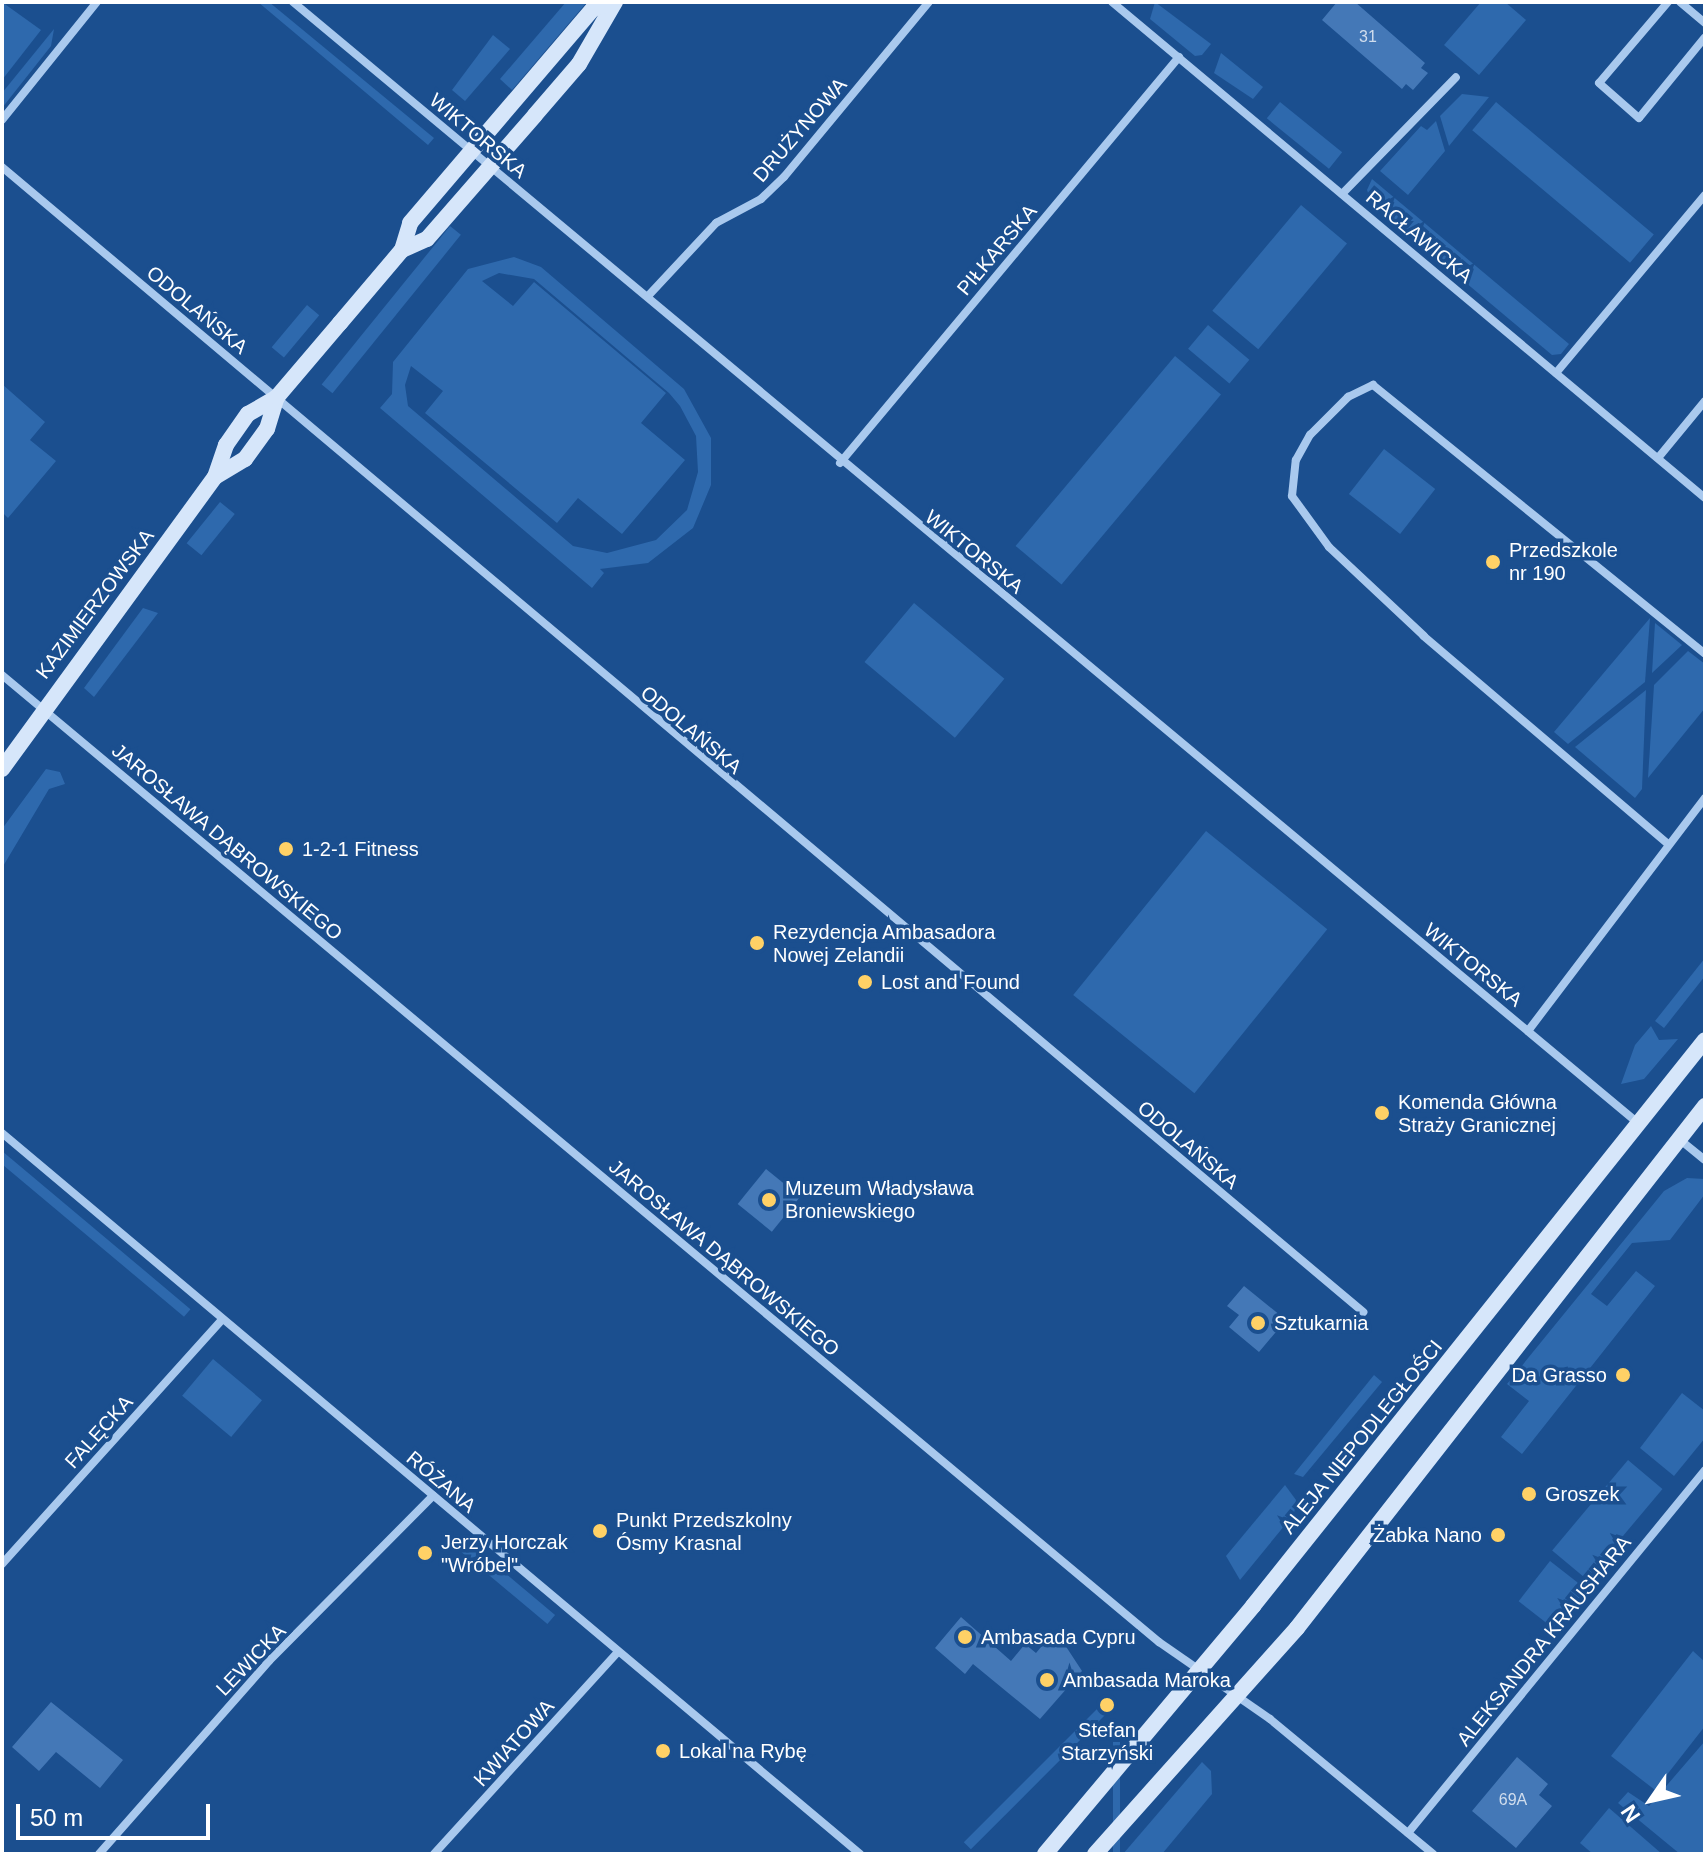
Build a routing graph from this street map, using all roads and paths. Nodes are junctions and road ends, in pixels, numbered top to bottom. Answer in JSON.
{"nodes":[{"id":1,"x":97,"y":2,"type":"edge"},
{"id":2,"x":293,"y":2,"type":"edge"},
{"id":3,"x":614,"y":2,"type":"edge"},
{"id":4,"x":929,"y":2,"type":"edge"},
{"id":5,"x":1112,"y":2,"type":"edge"},
{"id":6,"x":1668,"y":2,"type":"edge"},
{"id":7,"x":1680,"y":2,"type":"edge"},
{"id":8,"x":1705,"y":23,"type":"edge"},
{"id":9,"x":1705,"y":37,"type":"edge"},
{"id":10,"x":1179,"y":57,"type":"junction"},
{"id":11,"x":1456,"y":77,"type":"dead end"},
{"id":12,"x":2,"y":120,"type":"edge"},
{"id":13,"x":471,"y":151,"type":"junction"},
{"id":14,"x":490,"y":166,"type":"junction"},
{"id":15,"x":2,"y":167,"type":"edge"},
{"id":16,"x":1342,"y":194,"type":"junction"},
{"id":17,"x":1705,"y":195,"type":"edge"},
{"id":18,"x":402,"y":250,"type":"junction"},
{"id":19,"x":648,"y":296,"type":"junction"},
{"id":20,"x":1556,"y":373,"type":"junction"},
{"id":21,"x":277,"y":397,"type":"junction"},
{"id":22,"x":1705,"y":401,"type":"edge"},
{"id":23,"x":1658,"y":458,"type":"junction"},
{"id":24,"x":840,"y":463,"type":"junction"},
{"id":25,"x":215,"y":477,"type":"junction"},
{"id":26,"x":1705,"y":498,"type":"edge"},
{"id":27,"x":1705,"y":654,"type":"edge"},
{"id":28,"x":2,"y":675,"type":"edge"},
{"id":29,"x":42,"y":709,"type":"junction"},
{"id":30,"x":6,"y":764,"type":"edge"},
{"id":31,"x":2,"y":776,"type":"edge"},
{"id":32,"x":1705,"y":798,"type":"edge"},
{"id":33,"x":1668,"y":844,"type":"junction"},
{"id":34,"x":1528,"y":1031,"type":"junction"},
{"id":35,"x":1705,"y":1040,"type":"edge"},
{"id":36,"x":1705,"y":1106,"type":"edge"},
{"id":37,"x":1639,"y":1123,"type":"junction"},
{"id":38,"x":2,"y":1133,"type":"edge"},
{"id":39,"x":1679,"y":1139,"type":"junction"},
{"id":40,"x":1705,"y":1160,"type":"edge"},
{"id":41,"x":1363,"y":1312,"type":"dead end"},
{"id":42,"x":221,"y":1321,"type":"junction"},
{"id":43,"x":1705,"y":1470,"type":"edge"},
{"id":44,"x":433,"y":1496,"type":"junction"},
{"id":45,"x":2,"y":1564,"type":"edge"},
{"id":46,"x":617,"y":1653,"type":"junction"},
{"id":47,"x":1199,"y":1670,"type":"junction"},
{"id":48,"x":1235,"y":1695,"type":"junction"},
{"id":49,"x":1408,"y":1833,"type":"junction"},
{"id":50,"x":99,"y":1854,"type":"edge"},
{"id":51,"x":434,"y":1854,"type":"edge"},
{"id":52,"x":860,"y":1854,"type":"edge"},
{"id":53,"x":1045,"y":1854,"type":"edge"},
{"id":54,"x":1095,"y":1854,"type":"edge"},
{"id":55,"x":1433,"y":1854,"type":"edge"}],
"edges":[{"from":1,"to":12,"type":"street"},
{"from":2,"to":13,"type":"street","name":"WIKTORSKA"},
{"from":3,"to":13,"type":"main road","name":"KAZIMIERZOWSKA"},
{"from":3,"to":14,"type":"main road","name":"KAZIMIERZOWSKA"},
{"from":4,"to":19,"type":"street","name":"DRUŻYNOWA"},
{"from":5,"to":10,"type":"street","name":"RACŁAWICKA"},
{"from":6,"to":9,"type":"street"},
{"from":7,"to":8,"type":"street"},
{"from":10,"to":16,"type":"street","name":"RACŁAWICKA"},
{"from":10,"to":24,"type":"street","name":"PIŁKARSKA"},
{"from":11,"to":16,"type":"street"},
{"from":13,"to":14,"type":"street","name":"WIKTORSKA"},
{"from":13,"to":18,"type":"main road","name":"KAZIMIERZOWSKA"},
{"from":14,"to":18,"type":"main road","name":"KAZIMIERZOWSKA"},
{"from":14,"to":19,"type":"street","name":"WIKTORSKA"},
{"from":15,"to":21,"type":"street","name":"ODOLAŃSKA"},
{"from":16,"to":20,"type":"street","name":"RACŁAWICKA"},
{"from":17,"to":20,"type":"street"},
{"from":18,"to":21,"type":"main road","name":"KAZIMIERZOWSKA"},
{"from":19,"to":24,"type":"street","name":"WIKTORSKA"},
{"from":20,"to":23,"type":"street","name":"RACŁAWICKA"},
{"from":21,"to":25,"type":"main road","name":"KAZIMIERZOWSKA"},
{"from":21,"to":25,"type":"main road","name":"KAZIMIERZOWSKA"},
{"from":21,"to":41,"type":"street","name":"ODOLAŃSKA"},
{"from":22,"to":23,"type":"street"},
{"from":23,"to":26,"type":"street","name":"RACŁAWICKA"},
{"from":24,"to":34,"type":"street","name":"WIKTORSKA"},
{"from":25,"to":29,"type":"main road","name":"KAZIMIERZOWSKA"},
{"from":27,"to":33,"type":"street"},
{"from":28,"to":29,"type":"street","name":"JAROSŁAWA DĄBROWSKIEGO"},
{"from":29,"to":30,"type":"main road","name":"KAZIMIERZOWSKA"},
{"from":29,"to":47,"type":"street","name":"JAROSŁAWA DĄBROWSKIEGO"},
{"from":30,"to":31,"type":"main road","name":"KAZIMIERZOWSKA"},
{"from":32,"to":33,"type":"street"},
{"from":33,"to":34,"type":"street"},
{"from":34,"to":37,"type":"street","name":"WIKTORSKA"},
{"from":35,"to":37,"type":"main road","name":"ALEJA NIEPODLEGŁOŚCI"},
{"from":36,"to":39,"type":"main road"},
{"from":37,"to":47,"type":"main road","name":"ALEJA NIEPODLEGŁOŚCI"},
{"from":38,"to":42,"type":"street","name":"RÓŻANA"},
{"from":39,"to":40,"type":"street"},
{"from":39,"to":48,"type":"main road"},
{"from":42,"to":44,"type":"street","name":"RÓŻANA"},
{"from":42,"to":45,"type":"street","name":"FALĘCKA"},
{"from":43,"to":49,"type":"street","name":"ALEKSANDRA KRAUSHARA"},
{"from":44,"to":46,"type":"street","name":"RÓŻANA"},
{"from":44,"to":50,"type":"street","name":"LEWICKA"},
{"from":46,"to":51,"type":"street","name":"KWIATOWA"},
{"from":46,"to":52,"type":"street","name":"RÓŻANA"},
{"from":47,"to":48,"type":"street","name":"JAROSŁAWA DĄBROWSKIEGO"},
{"from":47,"to":53,"type":"main road","name":"ALEJA NIEPODLEGŁOŚCI"},
{"from":48,"to":49,"type":"street","name":"JAROSŁAWA DĄBROWSKIEGO"},
{"from":48,"to":54,"type":"main road"},
{"from":49,"to":55,"type":"street","name":"JAROSŁAWA DĄBROWSKIEGO"}]}
